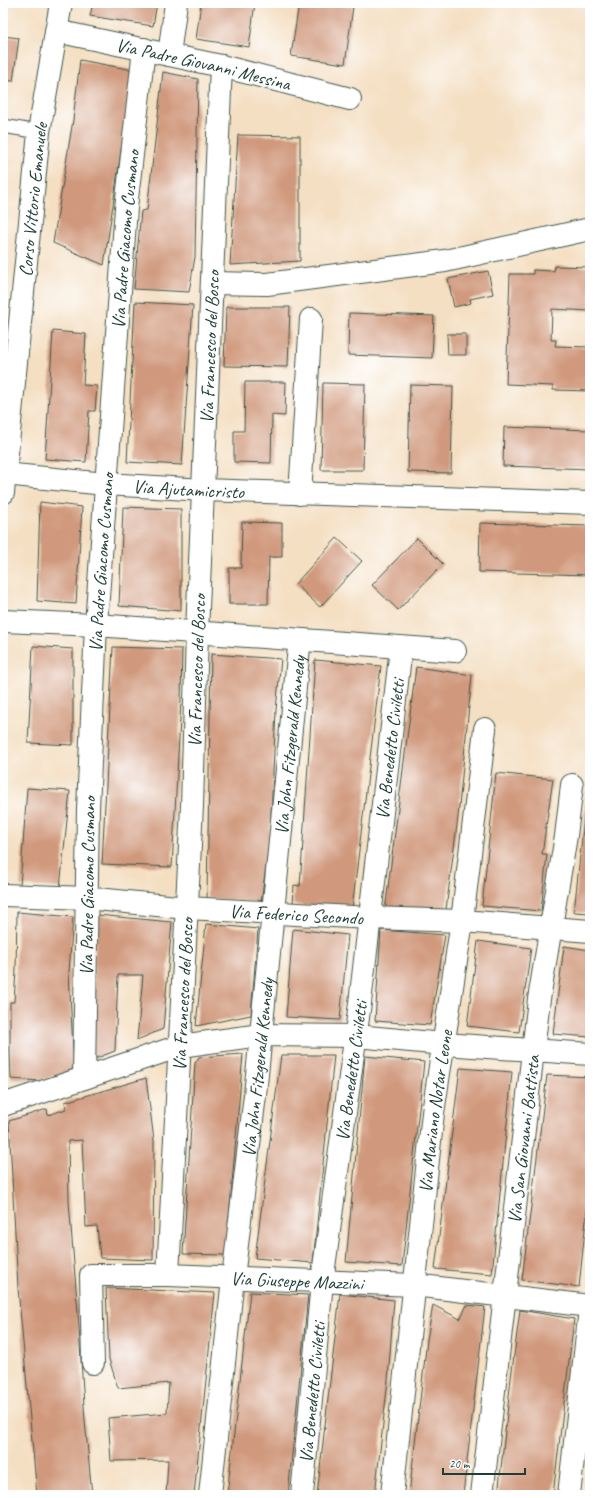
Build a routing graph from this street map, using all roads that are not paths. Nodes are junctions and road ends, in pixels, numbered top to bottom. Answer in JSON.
{"nodes":[{"id":1,"x":61,"y":3,"type":"edge"},
{"id":2,"x":176,"y":3,"type":"edge"},
{"id":3,"x":56,"y":31,"type":"junction"},
{"id":4,"x":144,"y":49,"type":"junction"},
{"id":5,"x":169,"y":55,"type":"junction"},
{"id":6,"x":221,"y":66,"type":"junction"},
{"id":7,"x":350,"y":99,"type":"dead end"},
{"id":8,"x":3,"y":126,"type":"edge"},
{"id":9,"x":39,"y":132,"type":"junction"},
{"id":10,"x":590,"y":229,"type":"edge"},
{"id":11,"x":212,"y":283,"type":"junction"},
{"id":12,"x":311,"y":319,"type":"dead end"},
{"id":13,"x":3,"y":483,"type":"edge"},
{"id":14,"x":106,"y":484,"type":"junction"},
{"id":15,"x":204,"y":490,"type":"junction"},
{"id":16,"x":300,"y":494,"type":"junction"},
{"id":17,"x":590,"y":503,"type":"edge"},
{"id":18,"x":3,"y":621,"type":"edge"},
{"id":19,"x":96,"y":625,"type":"junction"},
{"id":20,"x":197,"y":632,"type":"junction"},
{"id":21,"x":297,"y":640,"type":"junction"},
{"id":22,"x":401,"y":648,"type":"junction"},
{"id":23,"x":455,"y":651,"type":"dead end"},
{"id":24,"x":485,"y":729,"type":"dead end"},
{"id":25,"x":572,"y":784,"type":"dead end"},
{"id":26,"x":3,"y":895,"type":"edge"},
{"id":27,"x":87,"y":898,"type":"junction"},
{"id":28,"x":187,"y":908,"type":"junction"},
{"id":29,"x":273,"y":913,"type":"junction"},
{"id":30,"x":370,"y":918,"type":"junction"},
{"id":31,"x":462,"y":921,"type":"junction"},
{"id":32,"x":551,"y":928,"type":"junction"},
{"id":33,"x":590,"y":931,"type":"edge"},
{"id":34,"x":261,"y":1035,"type":"junction"},
{"id":35,"x":356,"y":1036,"type":"junction"},
{"id":36,"x":444,"y":1044,"type":"junction"},
{"id":37,"x":180,"y":1046,"type":"junction"},
{"id":38,"x":533,"y":1049,"type":"junction"},
{"id":39,"x":590,"y":1054,"type":"edge"},
{"id":40,"x":84,"y":1078,"type":"junction"},
{"id":41,"x":3,"y":1105,"type":"edge"},
{"id":42,"x":168,"y":1275,"type":"junction"},
{"id":43,"x":233,"y":1278,"type":"junction"},
{"id":44,"x":322,"y":1282,"type":"junction"},
{"id":45,"x":414,"y":1285,"type":"junction"},
{"id":46,"x":504,"y":1296,"type":"junction"},
{"id":47,"x":590,"y":1308,"type":"edge"},
{"id":48,"x":93,"y":1363,"type":"dead end"},
{"id":49,"x":210,"y":1495,"type":"edge"},
{"id":50,"x":302,"y":1495,"type":"edge"},
{"id":51,"x":392,"y":1495,"type":"edge"},
{"id":52,"x":482,"y":1495,"type":"edge"},
{"id":53,"x":569,"y":1495,"type":"edge"}],
"edges":[{"from":1,"to":3,"type":"street","name":"Corso Vittorio Emanuele"},
{"from":2,"to":5,"type":"street"},
{"from":3,"to":4,"type":"street","name":"Via Padre Giovanni Messina"},
{"from":3,"to":9,"type":"street","name":"Corso Vittorio Emanuele"},
{"from":4,"to":5,"type":"street","name":"Via Padre Giovanni Messina"},
{"from":4,"to":14,"type":"street","name":"Via Padre Giacomo Cusmano"},
{"from":5,"to":6,"type":"street","name":"Via Padre Giovanni Messina"},
{"from":6,"to":7,"type":"street","name":"Via Padre Giovanni Messina"},
{"from":6,"to":11,"type":"street","name":"Via Francesco del Bosco"},
{"from":8,"to":9,"type":"lane"},
{"from":9,"to":13,"type":"street","name":"Corso Vittorio Emanuele"},
{"from":10,"to":11,"type":"street"},
{"from":11,"to":15,"type":"street","name":"Via Francesco del Bosco"},
{"from":12,"to":16,"type":"street"},
{"from":13,"to":14,"type":"street","name":"Via Ajutamicristo"},
{"from":14,"to":15,"type":"street","name":"Via Ajutamicristo"},
{"from":14,"to":19,"type":"street","name":"Via Padre Giacomo Cusmano"},
{"from":15,"to":16,"type":"street","name":"Via Ajutamicristo"},
{"from":15,"to":20,"type":"street","name":"Via Francesco del Bosco"},
{"from":16,"to":17,"type":"street","name":"Via Ajutamicristo"},
{"from":18,"to":19,"type":"street"},
{"from":19,"to":20,"type":"street"},
{"from":19,"to":27,"type":"street","name":"Via Padre Giacomo Cusmano"},
{"from":20,"to":21,"type":"street"},
{"from":20,"to":28,"type":"street","name":"Via Francesco del Bosco"},
{"from":21,"to":22,"type":"street"},
{"from":21,"to":29,"type":"street","name":"Via John Fitzgerald Kennedy"},
{"from":22,"to":23,"type":"street"},
{"from":22,"to":30,"type":"street","name":"Via Benedetto Civiletti"},
{"from":24,"to":31,"type":"street","name":"Via Mariano Notar Leone"},
{"from":25,"to":32,"type":"street","name":"Via San Giovanni Battista"},
{"from":26,"to":27,"type":"street","name":"Via Federico Secondo"},
{"from":27,"to":28,"type":"street","name":"Via Federico Secondo"},
{"from":27,"to":40,"type":"street","name":"Via Padre Giacomo Cusmano"},
{"from":28,"to":29,"type":"street","name":"Via Federico Secondo"},
{"from":28,"to":37,"type":"street","name":"Via Francesco del Bosco"},
{"from":29,"to":30,"type":"street","name":"Via Federico Secondo"},
{"from":29,"to":34,"type":"street","name":"Via John Fitzgerald Kennedy"},
{"from":30,"to":31,"type":"street","name":"Via Federico Secondo"},
{"from":30,"to":35,"type":"street","name":"Via Benedetto Civiletti"},
{"from":31,"to":32,"type":"street","name":"Via Federico Secondo"},
{"from":31,"to":36,"type":"street","name":"Via Mariano Notar Leone"},
{"from":32,"to":33,"type":"street","name":"Via Federico Secondo"},
{"from":32,"to":38,"type":"street","name":"Via San Giovanni Battista"},
{"from":34,"to":35,"type":"street"},
{"from":34,"to":37,"type":"street"},
{"from":34,"to":43,"type":"street","name":"Via John Fitzgerald Kennedy"},
{"from":35,"to":36,"type":"street"},
{"from":35,"to":44,"type":"street","name":"Via Benedetto Civiletti"},
{"from":36,"to":38,"type":"street"},
{"from":36,"to":45,"type":"street","name":"Via Mariano Notar Leone"},
{"from":37,"to":40,"type":"street"},
{"from":37,"to":42,"type":"street","name":"Via Francesco del Bosco"},
{"from":38,"to":39,"type":"street"},
{"from":38,"to":46,"type":"street","name":"Via San Giovanni Battista"},
{"from":40,"to":41,"type":"street"},
{"from":42,"to":43,"type":"street","name":"Via Giuseppe Mazzini"},
{"from":42,"to":48,"type":"street","name":"Via Giuseppe Mazzini"},
{"from":43,"to":44,"type":"street","name":"Via Giuseppe Mazzini"},
{"from":43,"to":49,"type":"street","name":"Via John Fitzgerald Kennedy"},
{"from":44,"to":45,"type":"street","name":"Via Giuseppe Mazzini"},
{"from":44,"to":50,"type":"street","name":"Via Benedetto Civiletti"},
{"from":45,"to":46,"type":"street","name":"Via Giuseppe Mazzini"},
{"from":45,"to":51,"type":"street","name":"Via Mariano Notar Leone"},
{"from":46,"to":47,"type":"street","name":"Via Giuseppe Mazzini"},
{"from":46,"to":52,"type":"street","name":"Via San Giovanni Battista"},
{"from":47,"to":53,"type":"street"}]}
